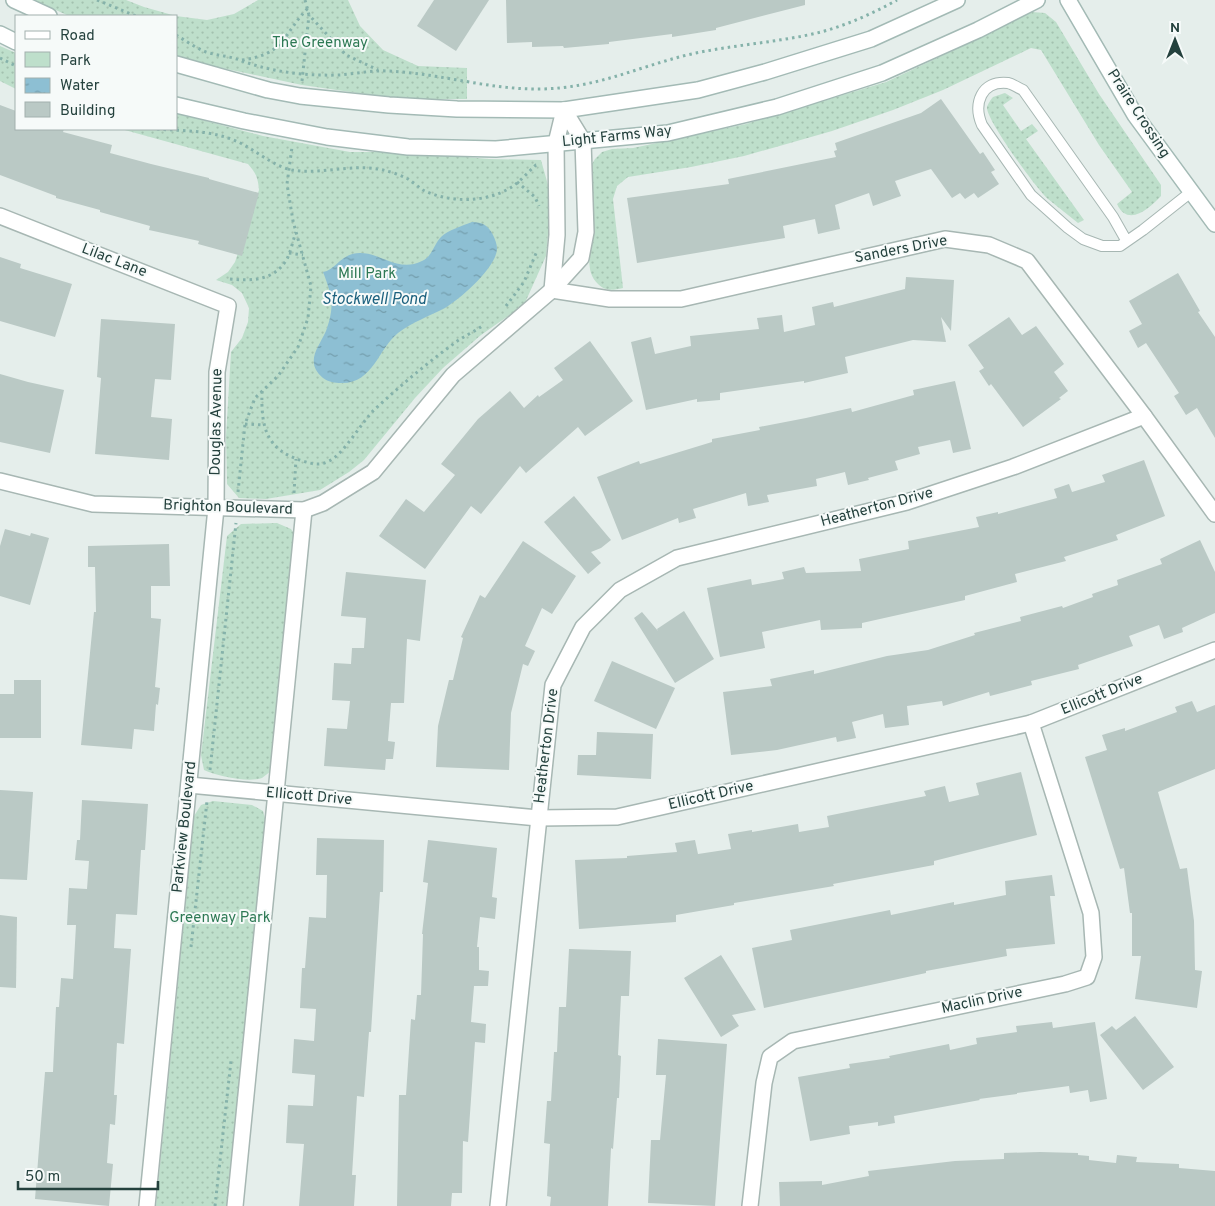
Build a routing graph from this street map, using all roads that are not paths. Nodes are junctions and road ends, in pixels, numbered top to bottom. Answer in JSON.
{"nodes":[{"id":1,"x":14,"y":0,"type":"edge"},
{"id":2,"x":957,"y":0,"type":"edge"},
{"id":3,"x":1036,"y":0,"type":"edge"},
{"id":4,"x":1068,"y":0,"type":"edge"},
{"id":5,"x":47,"y":15,"type":"edge"},
{"id":6,"x":0,"y":34,"type":"edge"},
{"id":7,"x":15,"y":42,"type":"edge"},
{"id":8,"x":178,"y":65,"type":"edge"},
{"id":9,"x":178,"y":105,"type":"edge"},
{"id":10,"x":564,"y":110,"type":"junction"},
{"id":11,"x":583,"y":141,"type":"junction"},
{"id":12,"x":556,"y":143,"type":"junction"},
{"id":13,"x":1191,"y":192,"type":"junction"},
{"id":14,"x":0,"y":216,"type":"edge"},
{"id":15,"x":1215,"y":224,"type":"edge"},
{"id":16,"x":1126,"y":240,"type":"junction"},
{"id":17,"x":552,"y":290,"type":"junction"},
{"id":18,"x":228,"y":306,"type":"joint"},
{"id":19,"x":1144,"y":416,"type":"junction"},
{"id":20,"x":0,"y":481,"type":"edge"},
{"id":21,"x":216,"y":508,"type":"junction"},
{"id":22,"x":304,"y":510,"type":"junction"},
{"id":23,"x":1215,"y":514,"type":"edge"},
{"id":24,"x":1215,"y":650,"type":"edge"},
{"id":25,"x":1031,"y":723,"type":"junction"},
{"id":26,"x":189,"y":785,"type":"junction"},
{"id":27,"x":276,"y":793,"type":"junction"},
{"id":28,"x":538,"y":818,"type":"junction"},
{"id":29,"x":147,"y":1206,"type":"edge"},
{"id":30,"x":234,"y":1206,"type":"edge"},
{"id":31,"x":498,"y":1206,"type":"edge"},
{"id":32,"x":750,"y":1206,"type":"edge"}],
"edges":[{"from":1,"to":5,"type":"street"},
{"from":2,"to":10,"type":"street"},
{"from":3,"to":11,"type":"street","name":"Light Farms Way"},
{"from":4,"to":13,"type":"street","name":"Praire Crossing"},
{"from":6,"to":7,"type":"street"},
{"from":8,"to":10,"type":"street"},
{"from":9,"to":12,"type":"street","name":"Light Farms Way"},
{"from":10,"to":11,"type":"street","name":"Brighton Boulevard"},
{"from":10,"to":12,"type":"street"},
{"from":11,"to":12,"type":"street","name":"Light Farms Way"},
{"from":11,"to":17,"type":"street","name":"Brighton Boulevard"},
{"from":12,"to":17,"type":"street"},
{"from":13,"to":15,"type":"street","name":"Praire Crossing"},
{"from":13,"to":16,"type":"lane"},
{"from":14,"to":18,"type":"street","name":"Lilac Lane"},
{"from":16,"to":16,"type":"lane"},
{"from":17,"to":19,"type":"street","name":"Sanders Drive"},
{"from":17,"to":22,"type":"street","name":"Brighton Boulevard"},
{"from":18,"to":21,"type":"street","name":"Douglas Avenue"},
{"from":19,"to":23,"type":"street","name":"Sanders Drive"},
{"from":19,"to":28,"type":"street","name":"Heatherton Drive"},
{"from":20,"to":21,"type":"street","name":"Brighton Boulevard"},
{"from":21,"to":22,"type":"street","name":"Brighton Boulevard"},
{"from":21,"to":26,"type":"street","name":"Parkview Boulevard"},
{"from":22,"to":27,"type":"street"},
{"from":24,"to":25,"type":"street","name":"Ellicott Drive"},
{"from":25,"to":28,"type":"street","name":"Ellicott Drive"},
{"from":25,"to":32,"type":"street","name":"Maclin Drive"},
{"from":26,"to":27,"type":"street","name":"Ellicott Drive"},
{"from":26,"to":29,"type":"street","name":"Parkview Boulevard"},
{"from":27,"to":28,"type":"street","name":"Ellicott Drive"},
{"from":27,"to":30,"type":"street"},
{"from":28,"to":31,"type":"street","name":"Heatherton Drive"}]}
